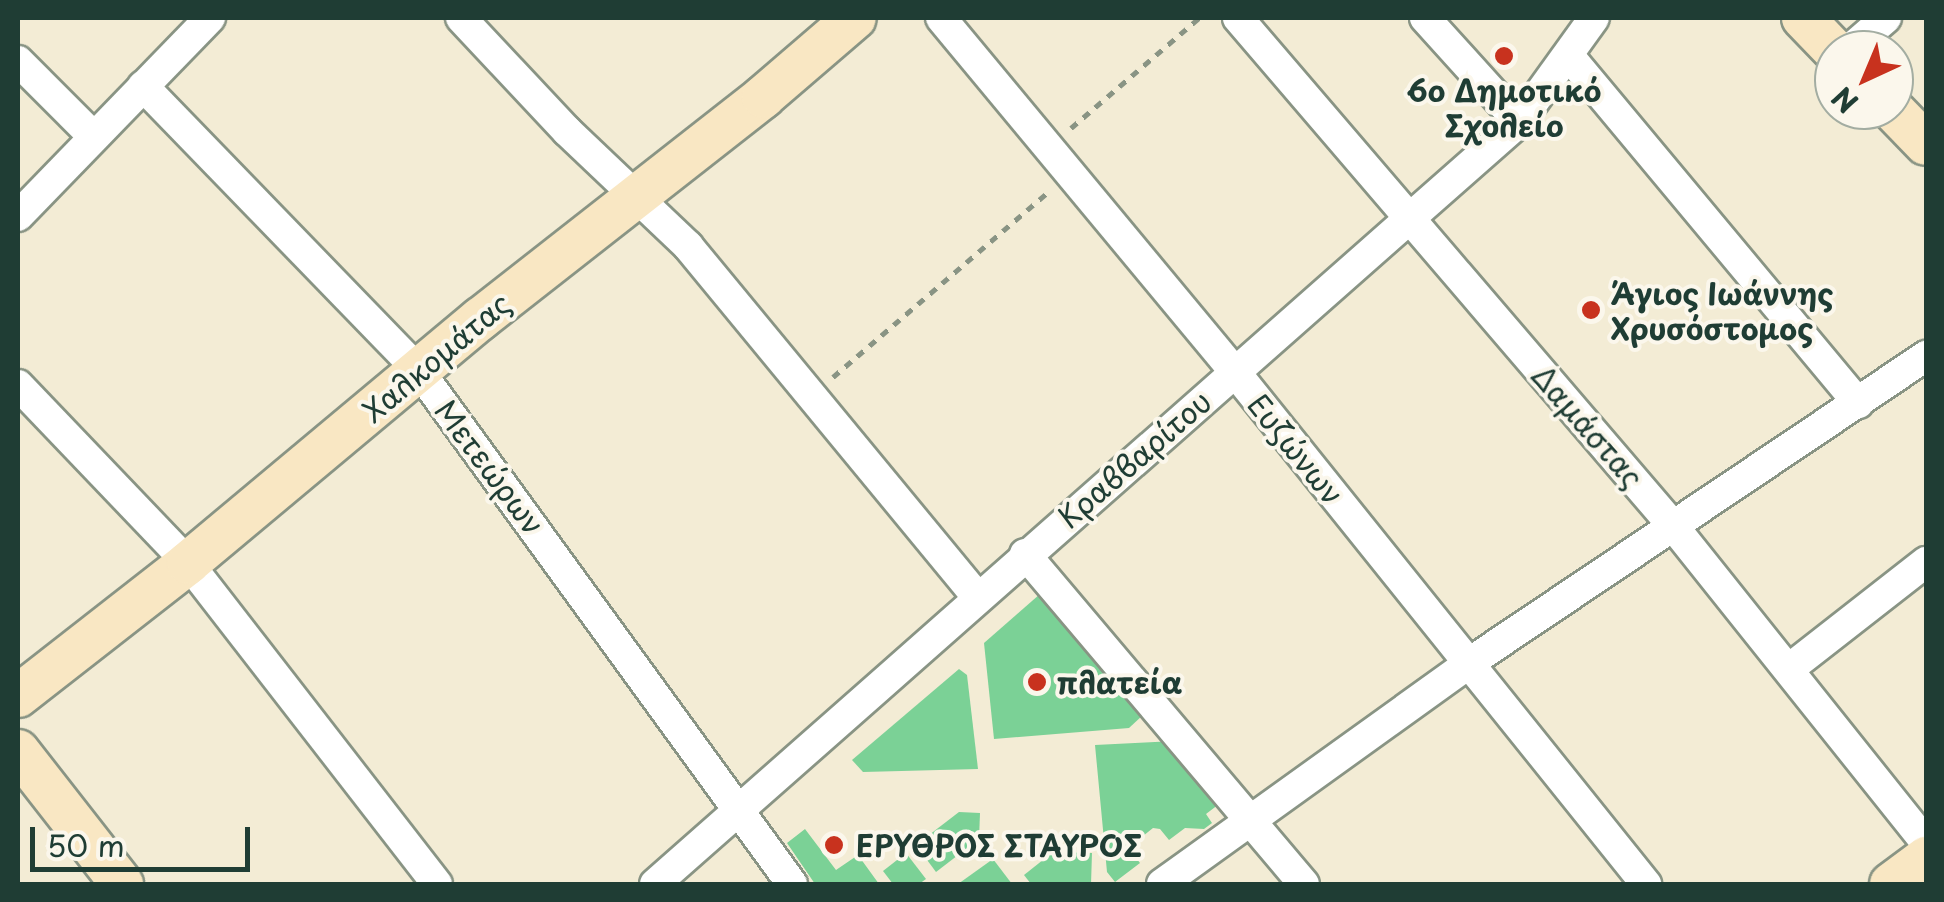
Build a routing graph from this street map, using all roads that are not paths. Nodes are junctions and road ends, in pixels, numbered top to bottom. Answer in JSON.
{"nodes":[{"id":1,"x":854,"y":18,"type":"edge"},
{"id":2,"x":941,"y":18,"type":"edge"},
{"id":3,"x":1238,"y":18,"type":"edge"},
{"id":4,"x":1425,"y":18,"type":"edge"},
{"id":5,"x":1594,"y":18,"type":"edge"},
{"id":6,"x":471,"y":21,"type":"edge"},
{"id":7,"x":193,"y":23,"type":"edge"},
{"id":8,"x":1569,"y":56,"type":"junction"},
{"id":9,"x":18,"y":61,"type":"edge"},
{"id":10,"x":144,"y":86,"type":"junction"},
{"id":11,"x":1519,"y":122,"type":"junction"},
{"id":12,"x":94,"y":136,"type":"junction"},
{"id":13,"x":636,"y":196,"type":"junction"},
{"id":14,"x":18,"y":216,"type":"edge"},
{"id":15,"x":1410,"y":218,"type":"junction"},
{"id":16,"x":1926,"y":356,"type":"edge"},
{"id":17,"x":419,"y":370,"type":"junction"},
{"id":18,"x":1235,"y":372,"type":"junction"},
{"id":19,"x":18,"y":385,"type":"edge"},
{"id":20,"x":1858,"y":403,"type":"junction"},
{"id":21,"x":1674,"y":527,"type":"junction"},
{"id":22,"x":1026,"y":554,"type":"junction"},
{"id":23,"x":1926,"y":562,"type":"edge"},
{"id":24,"x":188,"y":563,"type":"junction"},
{"id":25,"x":977,"y":597,"type":"junction"},
{"id":26,"x":1469,"y":664,"type":"junction"},
{"id":27,"x":1789,"y":669,"type":"junction"},
{"id":28,"x":18,"y":696,"type":"edge"},
{"id":29,"x":18,"y":751,"type":"edge"},
{"id":30,"x":739,"y":810,"type":"junction"},
{"id":31,"x":1252,"y":821,"type":"junction"},
{"id":32,"x":1919,"y":863,"type":"edge"},
{"id":33,"x":122,"y":884,"type":"edge"},
{"id":34,"x":438,"y":884,"type":"edge"},
{"id":35,"x":655,"y":884,"type":"edge"},
{"id":36,"x":792,"y":884,"type":"edge"},
{"id":37,"x":1162,"y":884,"type":"edge"},
{"id":38,"x":1304,"y":884,"type":"edge"},
{"id":39,"x":1646,"y":884,"type":"edge"}],
"edges":[{"from":1,"to":13,"type":"street","name":"Χαλκομάτας"},
{"from":2,"to":18,"type":"street","name":"Ευζώνων"},
{"from":3,"to":15,"type":"street","name":"Δαμάστας"},
{"from":4,"to":11,"type":"street"},
{"from":5,"to":8,"type":"street","name":"Κραββαρίτου"},
{"from":6,"to":13,"type":"street"},
{"from":7,"to":10,"type":"street"},
{"from":8,"to":11,"type":"street","name":"Κραββαρίτου"},
{"from":8,"to":20,"type":"street"},
{"from":9,"to":12,"type":"street"},
{"from":10,"to":12,"type":"street"},
{"from":10,"to":17,"type":"street","name":"Μετεώρων"},
{"from":11,"to":15,"type":"street","name":"Κραββαρίτου"},
{"from":12,"to":14,"type":"street"},
{"from":13,"to":17,"type":"street","name":"Χαλκομάτας"},
{"from":13,"to":25,"type":"street"},
{"from":15,"to":18,"type":"street","name":"Κραββαρίτου"},
{"from":15,"to":21,"type":"street","name":"Δαμάστας"},
{"from":16,"to":20,"type":"street"},
{"from":17,"to":24,"type":"street","name":"Χαλκομάτας"},
{"from":17,"to":30,"type":"street","name":"Μετεώρων"},
{"from":18,"to":22,"type":"street","name":"Κραββαρίτου"},
{"from":18,"to":26,"type":"street","name":"Ευζώνων"},
{"from":19,"to":24,"type":"street"},
{"from":20,"to":21,"type":"street"},
{"from":21,"to":26,"type":"street"},
{"from":21,"to":27,"type":"street","name":"Δαμάστας"},
{"from":22,"to":25,"type":"street","name":"Κραββαρίτου"},
{"from":22,"to":31,"type":"street"},
{"from":23,"to":27,"type":"street"},
{"from":24,"to":28,"type":"street","name":"Χαλκομάτας"},
{"from":24,"to":34,"type":"street"},
{"from":25,"to":30,"type":"street","name":"Κραββαρίτου"},
{"from":26,"to":31,"type":"street"},
{"from":26,"to":39,"type":"street","name":"Ευζώνων"},
{"from":27,"to":32,"type":"street","name":"Δαμάστας"},
{"from":29,"to":33,"type":"street"},
{"from":30,"to":35,"type":"street","name":"Κραββαρίτου"},
{"from":30,"to":36,"type":"street","name":"Μετεώρων"},
{"from":31,"to":37,"type":"street"},
{"from":31,"to":38,"type":"street"}]}
